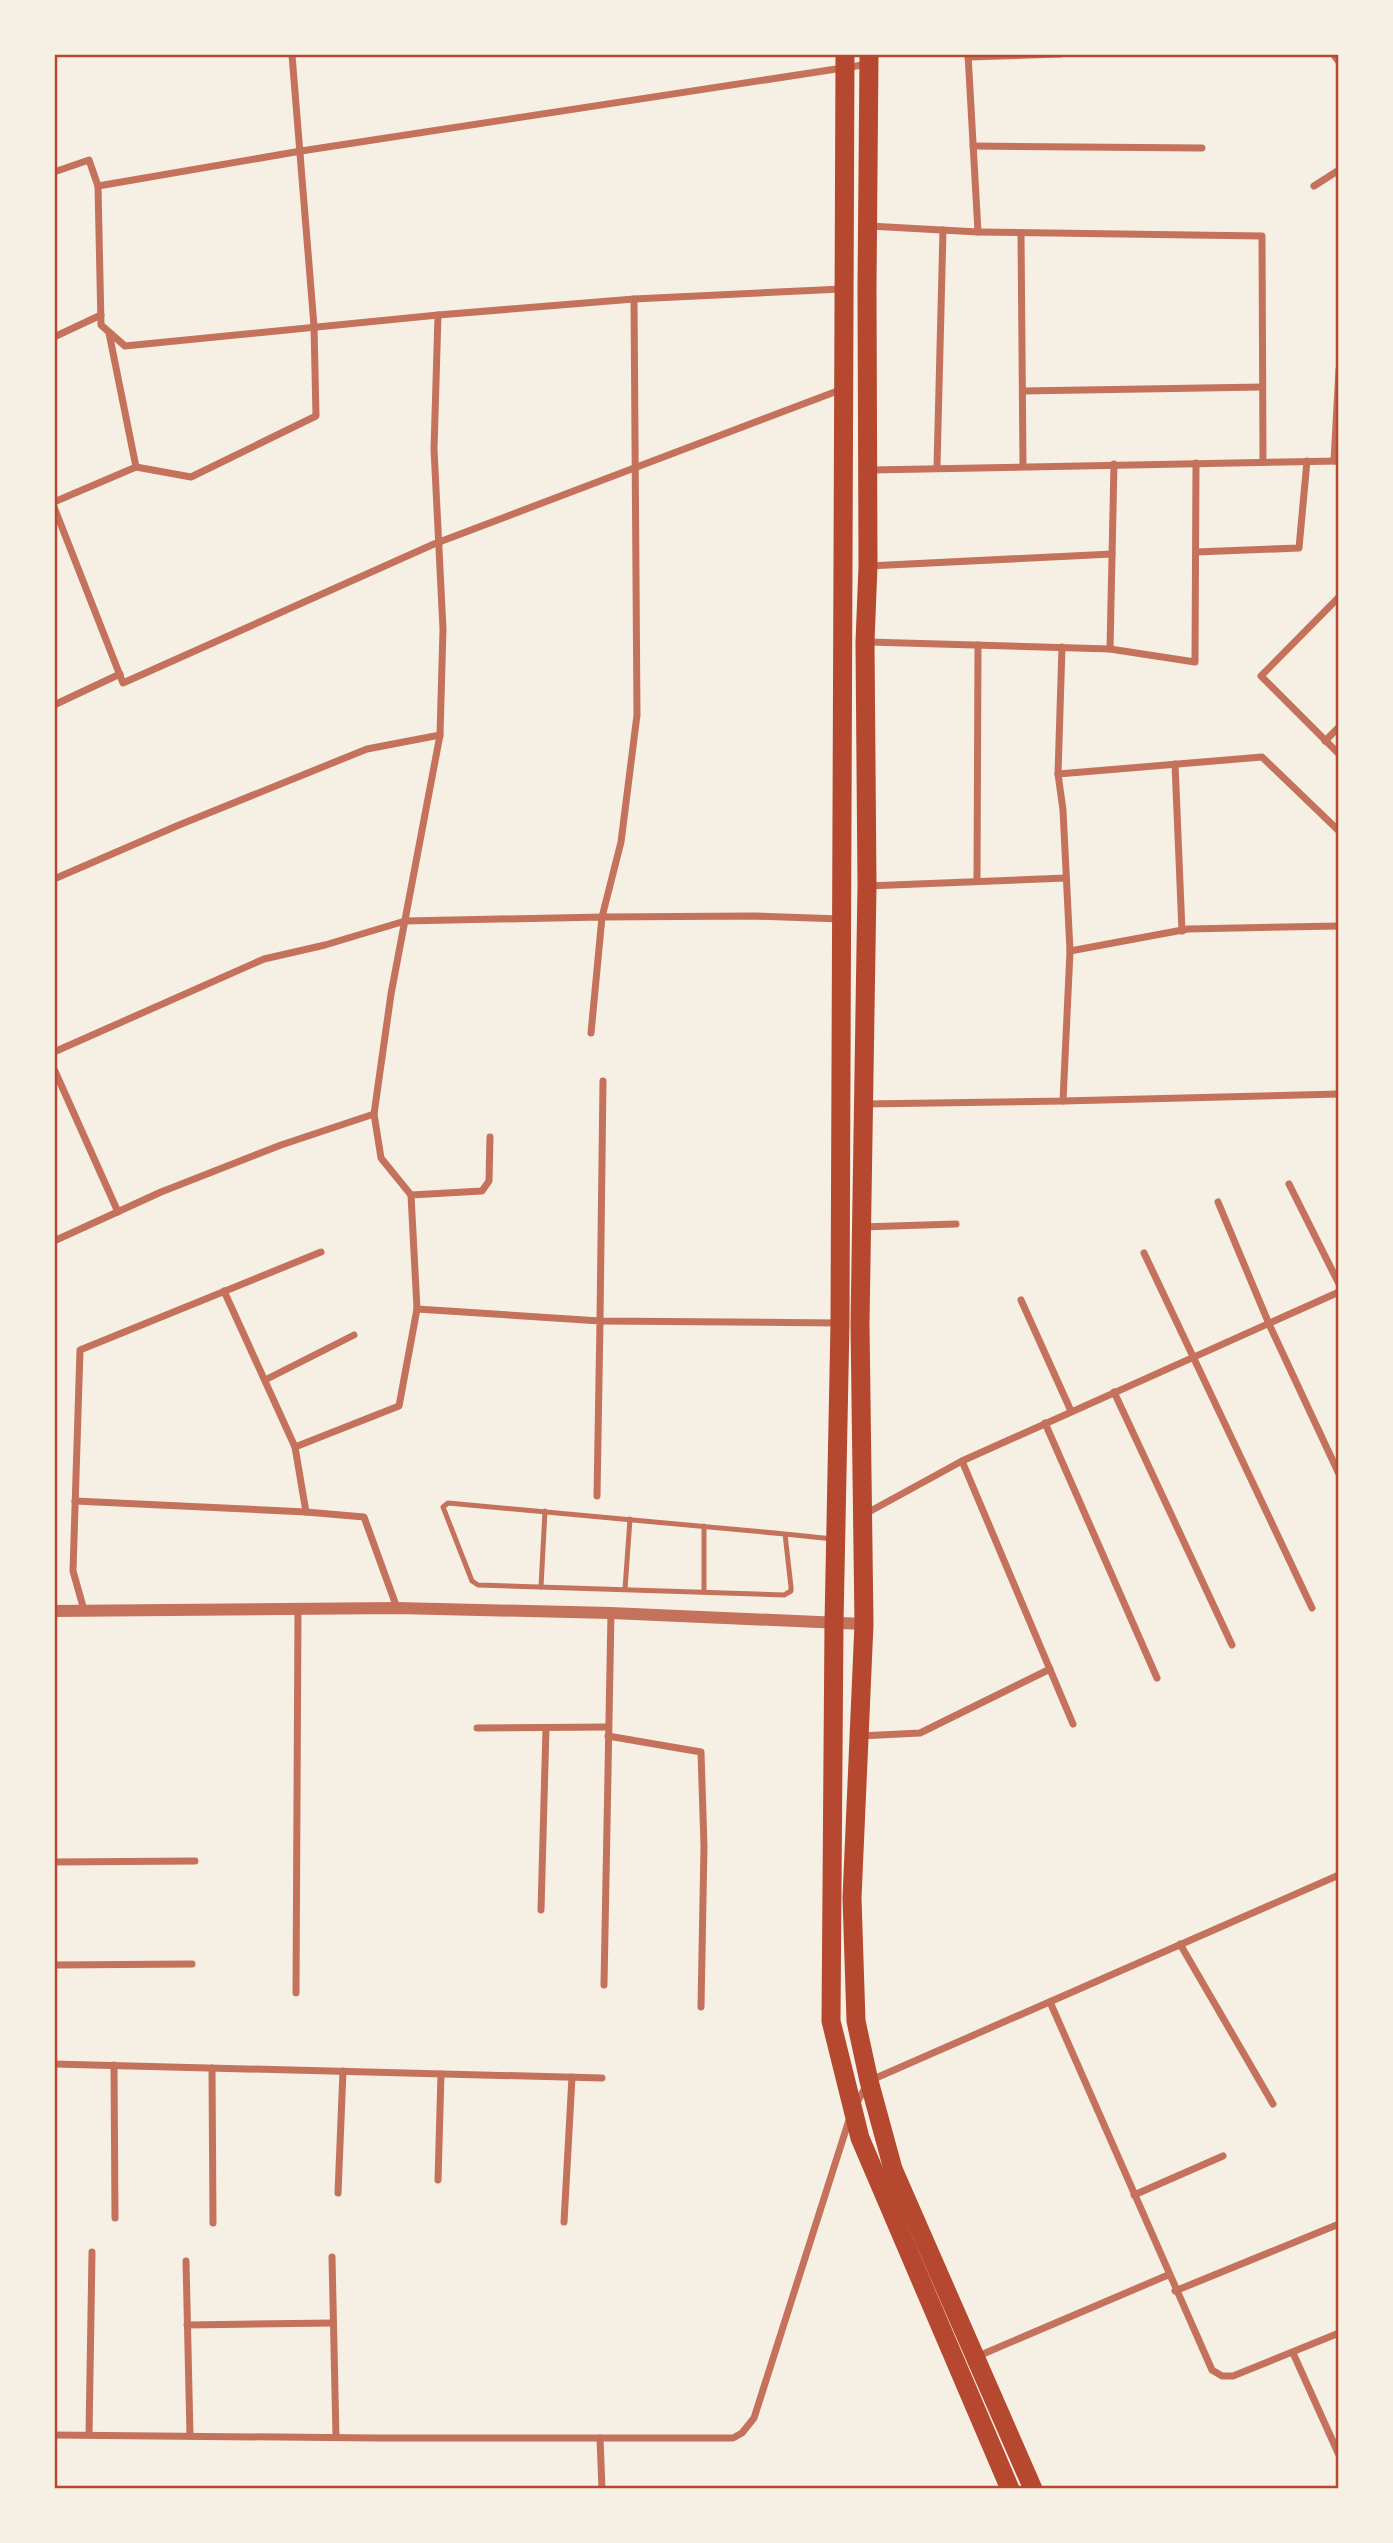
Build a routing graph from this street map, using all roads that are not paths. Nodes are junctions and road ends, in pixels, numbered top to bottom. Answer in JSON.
{"nodes":[{"id":1,"x":1061,"y":54,"type":"edge"},
{"id":2,"x":1333,"y":54,"type":"edge"},
{"id":3,"x":292,"y":55,"type":"edge"},
{"id":4,"x":968,"y":56,"type":"edge"},
{"id":5,"x":869,"y":59,"type":"edge"},
{"id":6,"x":845,"y":61,"type":"edge"},
{"id":7,"x":1339,"y":62,"type":"edge"},
{"id":8,"x":973,"y":146,"type":"junction"},
{"id":9,"x":1202,"y":148,"type":"dead end"},
{"id":10,"x":301,"y":151,"type":"junction"},
{"id":11,"x":1339,"y":170,"type":"edge"},
{"id":12,"x":54,"y":172,"type":"edge"},
{"id":13,"x":99,"y":186,"type":"junction"},
{"id":14,"x":1314,"y":186,"type":"dead end"},
{"id":15,"x":869,"y":226,"type":"junction"},
{"id":16,"x":943,"y":230,"type":"junction"},
{"id":17,"x":978,"y":232,"type":"junction"},
{"id":18,"x":1021,"y":233,"type":"junction"},
{"id":19,"x":843,"y":289,"type":"junction"},
{"id":20,"x":634,"y":299,"type":"junction"},
{"id":21,"x":101,"y":315,"type":"junction"},
{"id":22,"x":438,"y":315,"type":"junction"},
{"id":23,"x":314,"y":326,"type":"junction"},
{"id":24,"x":108,"y":332,"type":"junction"},
{"id":25,"x":54,"y":337,"type":"edge"},
{"id":26,"x":1339,"y":369,"type":"edge"},
{"id":27,"x":1262,"y":387,"type":"junction"},
{"id":28,"x":844,"y":388,"type":"junction"},
{"id":29,"x":1023,"y":391,"type":"junction"},
{"id":30,"x":1307,"y":461,"type":"junction"},
{"id":31,"x":1336,"y":461,"type":"edge"},
{"id":32,"x":1263,"y":462,"type":"junction"},
{"id":33,"x":1196,"y":463,"type":"junction"},
{"id":34,"x":1114,"y":464,"type":"junction"},
{"id":35,"x":1023,"y":466,"type":"junction"},
{"id":36,"x":136,"y":467,"type":"junction"},
{"id":37,"x":635,"y":467,"type":"junction"},
{"id":38,"x":937,"y":467,"type":"junction"},
{"id":39,"x":868,"y":470,"type":"junction"},
{"id":40,"x":54,"y":504,"type":"edge"},
{"id":41,"x":440,"y":542,"type":"junction"},
{"id":42,"x":1196,"y":552,"type":"junction"},
{"id":43,"x":1112,"y":554,"type":"junction"},
{"id":44,"x":868,"y":566,"type":"junction"},
{"id":45,"x":1339,"y":597,"type":"edge"},
{"id":46,"x":865,"y":642,"type":"junction"},
{"id":47,"x":978,"y":645,"type":"junction"},
{"id":48,"x":1062,"y":647,"type":"junction"},
{"id":49,"x":1110,"y":649,"type":"junction"},
{"id":50,"x":120,"y":674,"type":"junction"},
{"id":51,"x":54,"y":705,"type":"edge"},
{"id":52,"x":1339,"y":727,"type":"edge"},
{"id":53,"x":440,"y":736,"type":"junction"},
{"id":54,"x":1325,"y":741,"type":"junction"},
{"id":55,"x":1339,"y":754,"type":"edge"},
{"id":56,"x":1175,"y":764,"type":"junction"},
{"id":57,"x":1058,"y":774,"type":"junction"},
{"id":58,"x":1339,"y":831,"type":"edge"},
{"id":59,"x":1066,"y":878,"type":"junction"},
{"id":60,"x":54,"y":879,"type":"edge"},
{"id":61,"x":977,"y":881,"type":"junction"},
{"id":62,"x":867,"y":886,"type":"junction"},
{"id":63,"x":602,"y":917,"type":"junction"},
{"id":64,"x":841,"y":919,"type":"junction"},
{"id":65,"x":405,"y":921,"type":"junction"},
{"id":66,"x":1339,"y":926,"type":"edge"},
{"id":67,"x":1182,"y":931,"type":"junction"},
{"id":68,"x":1070,"y":951,"type":"junction"},
{"id":69,"x":590,"y":1033,"type":"dead end"},
{"id":70,"x":54,"y":1052,"type":"edge"},
{"id":71,"x":54,"y":1069,"type":"edge"},
{"id":72,"x":603,"y":1081,"type":"dead end"},
{"id":73,"x":1339,"y":1094,"type":"edge"},
{"id":74,"x":1063,"y":1101,"type":"junction"},
{"id":75,"x":865,"y":1104,"type":"junction"},
{"id":76,"x":374,"y":1114,"type":"junction"},
{"id":77,"x":490,"y":1137,"type":"dead end"},
{"id":78,"x":1289,"y":1184,"type":"dead end"},
{"id":79,"x":411,"y":1195,"type":"junction"},
{"id":80,"x":1218,"y":1202,"type":"dead end"},
{"id":81,"x":118,"y":1212,"type":"junction"},
{"id":82,"x":956,"y":1224,"type":"dead end"},
{"id":83,"x":862,"y":1227,"type":"junction"},
{"id":84,"x":54,"y":1241,"type":"edge"},
{"id":85,"x":321,"y":1252,"type":"dead end"},
{"id":86,"x":1144,"y":1253,"type":"dead end"},
{"id":87,"x":1339,"y":1284,"type":"edge"},
{"id":88,"x":224,"y":1291,"type":"junction"},
{"id":89,"x":1339,"y":1292,"type":"edge"},
{"id":90,"x":1021,"y":1300,"type":"dead end"},
{"id":91,"x":417,"y":1309,"type":"junction"},
{"id":92,"x":600,"y":1321,"type":"junction"},
{"id":93,"x":840,"y":1323,"type":"junction"},
{"id":94,"x":1269,"y":1324,"type":"junction"},
{"id":95,"x":354,"y":1335,"type":"dead end"},
{"id":96,"x":1193,"y":1357,"type":"junction"},
{"id":97,"x":265,"y":1380,"type":"junction"},
{"id":98,"x":1114,"y":1392,"type":"junction"},
{"id":99,"x":1071,"y":1411,"type":"junction"},
{"id":100,"x":1045,"y":1423,"type":"junction"},
{"id":101,"x":295,"y":1447,"type":"junction"},
{"id":102,"x":962,"y":1461,"type":"junction"},
{"id":103,"x":1339,"y":1474,"type":"edge"},
{"id":104,"x":597,"y":1496,"type":"dead end"},
{"id":105,"x":75,"y":1501,"type":"junction"},
{"id":106,"x":306,"y":1511,"type":"junction"},
{"id":107,"x":545,"y":1511,"type":"junction"},
{"id":108,"x":862,"y":1516,"type":"junction"},
{"id":109,"x":630,"y":1519,"type":"junction"},
{"id":110,"x":704,"y":1527,"type":"junction"},
{"id":111,"x":785,"y":1534,"type":"junction"},
{"id":112,"x":836,"y":1540,"type":"junction"},
{"id":113,"x":541,"y":1587,"type":"junction"},
{"id":114,"x":625,"y":1590,"type":"junction"},
{"id":115,"x":704,"y":1592,"type":"junction"},
{"id":116,"x":397,"y":1608,"type":"junction"},
{"id":117,"x":1312,"y":1608,"type":"dead end"},
{"id":118,"x":298,"y":1609,"type":"junction"},
{"id":119,"x":84,"y":1610,"type":"junction"},
{"id":120,"x":54,"y":1611,"type":"edge"},
{"id":121,"x":611,"y":1613,"type":"junction"},
{"id":122,"x":834,"y":1623,"type":"junction"},
{"id":123,"x":864,"y":1624,"type":"junction"},
{"id":124,"x":1232,"y":1645,"type":"dead end"},
{"id":125,"x":1050,"y":1669,"type":"junction"},
{"id":126,"x":1157,"y":1678,"type":"dead end"},
{"id":127,"x":1073,"y":1724,"type":"dead end"},
{"id":128,"x":608,"y":1727,"type":"junction"},
{"id":129,"x":477,"y":1728,"type":"dead end"},
{"id":130,"x":545,"y":1728,"type":"junction"},
{"id":131,"x":608,"y":1736,"type":"junction"},
{"id":132,"x":859,"y":1736,"type":"junction"},
{"id":133,"x":195,"y":1861,"type":"dead end"},
{"id":134,"x":54,"y":1862,"type":"edge"},
{"id":135,"x":1336,"y":1876,"type":"edge"},
{"id":136,"x":1339,"y":1885,"type":"edge"},
{"id":137,"x":541,"y":1910,"type":"dead end"},
{"id":138,"x":1180,"y":1944,"type":"junction"},
{"id":139,"x":192,"y":1964,"type":"dead end"},
{"id":140,"x":54,"y":1965,"type":"edge"},
{"id":141,"x":604,"y":1984,"type":"dead end"},
{"id":142,"x":296,"y":1993,"type":"dead end"},
{"id":143,"x":1050,"y":2001,"type":"junction"},
{"id":144,"x":701,"y":2007,"type":"dead end"},
{"id":145,"x":54,"y":2064,"type":"edge"},
{"id":146,"x":114,"y":2065,"type":"junction"},
{"id":147,"x":212,"y":2068,"type":"junction"},
{"id":148,"x":343,"y":2071,"type":"junction"},
{"id":149,"x":441,"y":2074,"type":"junction"},
{"id":150,"x":572,"y":2077,"type":"junction"},
{"id":151,"x":602,"y":2078,"type":"dead end"},
{"id":152,"x":869,"y":2081,"type":"junction"},
{"id":153,"x":1273,"y":2104,"type":"dead end"},
{"id":154,"x":852,"y":2113,"type":"junction"},
{"id":155,"x":1223,"y":2156,"type":"dead end"},
{"id":156,"x":438,"y":2180,"type":"dead end"},
{"id":157,"x":338,"y":2193,"type":"dead end"},
{"id":158,"x":1134,"y":2195,"type":"junction"},
{"id":159,"x":115,"y":2218,"type":"dead end"},
{"id":160,"x":565,"y":2222,"type":"dead end"},
{"id":161,"x":213,"y":2223,"type":"dead end"},
{"id":162,"x":1339,"y":2224,"type":"edge"},
{"id":163,"x":92,"y":2252,"type":"dead end"},
{"id":164,"x":332,"y":2257,"type":"dead end"},
{"id":165,"x":186,"y":2261,"type":"dead end"},
{"id":166,"x":1168,"y":2274,"type":"junction"},
{"id":167,"x":1175,"y":2291,"type":"junction"},
{"id":168,"x":333,"y":2323,"type":"junction"},
{"id":169,"x":187,"y":2325,"type":"junction"},
{"id":170,"x":1339,"y":2333,"type":"edge"},
{"id":171,"x":1293,"y":2353,"type":"junction"},
{"id":172,"x":975,"y":2357,"type":"junction"},
{"id":173,"x":54,"y":2435,"type":"edge"},
{"id":174,"x":89,"y":2435,"type":"junction"},
{"id":175,"x":190,"y":2436,"type":"junction"},
{"id":176,"x":336,"y":2437,"type":"junction"},
{"id":177,"x":600,"y":2438,"type":"junction"},
{"id":178,"x":1339,"y":2455,"type":"edge"},
{"id":179,"x":602,"y":2489,"type":"edge"},
{"id":180,"x":1010,"y":2489,"type":"edge"},
{"id":181,"x":1033,"y":2489,"type":"edge"}],
"edges":[{"from":1,"to":4,"type":"street"},
{"from":2,"to":7,"type":"street"},
{"from":3,"to":10,"type":"street"},
{"from":4,"to":8,"type":"street"},
{"from":5,"to":6,"type":"street"},
{"from":5,"to":15,"type":"highway"},
{"from":6,"to":10,"type":"street"},
{"from":6,"to":19,"type":"highway"},
{"from":8,"to":9,"type":"street"},
{"from":8,"to":17,"type":"street"},
{"from":10,"to":13,"type":"street"},
{"from":10,"to":23,"type":"street"},
{"from":11,"to":14,"type":"street"},
{"from":12,"to":13,"type":"street"},
{"from":13,"to":21,"type":"street"},
{"from":15,"to":16,"type":"street"},
{"from":15,"to":39,"type":"highway"},
{"from":16,"to":17,"type":"street"},
{"from":16,"to":38,"type":"street"},
{"from":17,"to":18,"type":"street"},
{"from":18,"to":27,"type":"street"},
{"from":18,"to":29,"type":"street"},
{"from":19,"to":20,"type":"street"},
{"from":19,"to":28,"type":"highway"},
{"from":20,"to":22,"type":"street"},
{"from":20,"to":37,"type":"street"},
{"from":21,"to":24,"type":"street"},
{"from":21,"to":25,"type":"street"},
{"from":22,"to":23,"type":"street"},
{"from":22,"to":41,"type":"street"},
{"from":23,"to":24,"type":"street"},
{"from":23,"to":36,"type":"street"},
{"from":24,"to":36,"type":"street"},
{"from":26,"to":31,"type":"street"},
{"from":27,"to":29,"type":"street"},
{"from":27,"to":32,"type":"street"},
{"from":28,"to":37,"type":"street"},
{"from":28,"to":64,"type":"highway"},
{"from":29,"to":35,"type":"street"},
{"from":30,"to":31,"type":"street"},
{"from":30,"to":32,"type":"street"},
{"from":30,"to":42,"type":"street"},
{"from":32,"to":33,"type":"street"},
{"from":33,"to":34,"type":"street"},
{"from":33,"to":42,"type":"street"},
{"from":34,"to":35,"type":"street"},
{"from":34,"to":43,"type":"street"},
{"from":35,"to":38,"type":"street"},
{"from":36,"to":40,"type":"street"},
{"from":37,"to":41,"type":"street"},
{"from":37,"to":63,"type":"street"},
{"from":38,"to":39,"type":"street"},
{"from":39,"to":44,"type":"highway"},
{"from":40,"to":50,"type":"street"},
{"from":41,"to":50,"type":"street"},
{"from":41,"to":53,"type":"street"},
{"from":42,"to":49,"type":"street"},
{"from":43,"to":44,"type":"street"},
{"from":43,"to":49,"type":"street"},
{"from":44,"to":46,"type":"highway"},
{"from":45,"to":54,"type":"street"},
{"from":46,"to":47,"type":"street"},
{"from":46,"to":62,"type":"highway"},
{"from":47,"to":48,"type":"street"},
{"from":47,"to":61,"type":"street"},
{"from":48,"to":49,"type":"street"},
{"from":48,"to":57,"type":"street"},
{"from":50,"to":51,"type":"street"},
{"from":52,"to":54,"type":"street"},
{"from":53,"to":60,"type":"street"},
{"from":53,"to":65,"type":"street"},
{"from":54,"to":55,"type":"street"},
{"from":56,"to":57,"type":"street"},
{"from":56,"to":58,"type":"street"},
{"from":56,"to":67,"type":"street"},
{"from":57,"to":59,"type":"street"},
{"from":59,"to":61,"type":"street"},
{"from":59,"to":68,"type":"street"},
{"from":61,"to":62,"type":"street"},
{"from":62,"to":75,"type":"highway"},
{"from":63,"to":64,"type":"street"},
{"from":63,"to":65,"type":"street"},
{"from":63,"to":69,"type":"street"},
{"from":64,"to":93,"type":"highway"},
{"from":65,"to":70,"type":"street"},
{"from":65,"to":76,"type":"street"},
{"from":66,"to":67,"type":"street"},
{"from":67,"to":68,"type":"street"},
{"from":68,"to":74,"type":"street"},
{"from":71,"to":81,"type":"street"},
{"from":72,"to":92,"type":"street"},
{"from":73,"to":74,"type":"street"},
{"from":74,"to":75,"type":"street"},
{"from":75,"to":83,"type":"highway"},
{"from":76,"to":79,"type":"street"},
{"from":76,"to":81,"type":"street"},
{"from":77,"to":79,"type":"street"},
{"from":78,"to":87,"type":"street"},
{"from":79,"to":91,"type":"street"},
{"from":80,"to":94,"type":"street"},
{"from":81,"to":84,"type":"street"},
{"from":82,"to":83,"type":"street"},
{"from":83,"to":108,"type":"highway"},
{"from":85,"to":88,"type":"street"},
{"from":86,"to":96,"type":"street"},
{"from":88,"to":97,"type":"street"},
{"from":88,"to":105,"type":"street"},
{"from":89,"to":94,"type":"street"},
{"from":90,"to":99,"type":"street"},
{"from":91,"to":92,"type":"street"},
{"from":91,"to":101,"type":"street"},
{"from":92,"to":93,"type":"street"},
{"from":92,"to":104,"type":"street"},
{"from":93,"to":112,"type":"highway"},
{"from":94,"to":96,"type":"street"},
{"from":94,"to":103,"type":"street"},
{"from":95,"to":97,"type":"street"},
{"from":96,"to":98,"type":"street"},
{"from":96,"to":117,"type":"street"},
{"from":97,"to":101,"type":"street"},
{"from":98,"to":99,"type":"street"},
{"from":98,"to":124,"type":"street"},
{"from":99,"to":100,"type":"street"},
{"from":100,"to":102,"type":"street"},
{"from":100,"to":126,"type":"street"},
{"from":101,"to":106,"type":"street"},
{"from":102,"to":108,"type":"street"},
{"from":102,"to":125,"type":"street"},
{"from":105,"to":106,"type":"street"},
{"from":105,"to":119,"type":"street"},
{"from":106,"to":116,"type":"street"},
{"from":107,"to":109,"type":"lane"},
{"from":107,"to":113,"type":"lane"},
{"from":107,"to":113,"type":"lane"},
{"from":108,"to":123,"type":"highway"},
{"from":109,"to":110,"type":"lane"},
{"from":109,"to":114,"type":"lane"},
{"from":110,"to":111,"type":"lane"},
{"from":110,"to":115,"type":"lane"},
{"from":111,"to":112,"type":"lane"},
{"from":111,"to":115,"type":"lane"},
{"from":112,"to":122,"type":"highway"},
{"from":113,"to":114,"type":"lane"},
{"from":114,"to":115,"type":"lane"},
{"from":116,"to":118,"type":"street"},
{"from":116,"to":121,"type":"street"},
{"from":118,"to":119,"type":"street"},
{"from":118,"to":142,"type":"street"},
{"from":119,"to":120,"type":"street"},
{"from":121,"to":122,"type":"street"},
{"from":121,"to":128,"type":"street"},
{"from":122,"to":123,"type":"street"},
{"from":122,"to":154,"type":"highway"},
{"from":123,"to":132,"type":"highway"},
{"from":125,"to":127,"type":"street"},
{"from":125,"to":132,"type":"street"},
{"from":128,"to":130,"type":"street"},
{"from":128,"to":131,"type":"street"},
{"from":129,"to":130,"type":"street"},
{"from":130,"to":137,"type":"street"},
{"from":131,"to":141,"type":"street"},
{"from":131,"to":144,"type":"street"},
{"from":132,"to":152,"type":"highway"},
{"from":133,"to":134,"type":"street"},
{"from":135,"to":136,"type":"street"},
{"from":135,"to":138,"type":"street"},
{"from":138,"to":143,"type":"street"},
{"from":138,"to":153,"type":"street"},
{"from":139,"to":140,"type":"street"},
{"from":143,"to":152,"type":"street"},
{"from":143,"to":158,"type":"street"},
{"from":145,"to":146,"type":"street"},
{"from":146,"to":147,"type":"street"},
{"from":146,"to":159,"type":"street"},
{"from":147,"to":148,"type":"street"},
{"from":147,"to":161,"type":"street"},
{"from":148,"to":149,"type":"street"},
{"from":148,"to":157,"type":"street"},
{"from":149,"to":150,"type":"street"},
{"from":149,"to":156,"type":"street"},
{"from":150,"to":151,"type":"street"},
{"from":150,"to":160,"type":"street"},
{"from":152,"to":154,"type":"street"},
{"from":152,"to":172,"type":"highway"},
{"from":154,"to":177,"type":"street"},
{"from":154,"to":180,"type":"highway"},
{"from":155,"to":158,"type":"street"},
{"from":158,"to":166,"type":"street"},
{"from":162,"to":167,"type":"street"},
{"from":163,"to":174,"type":"street"},
{"from":164,"to":168,"type":"street"},
{"from":165,"to":169,"type":"street"},
{"from":166,"to":167,"type":"street"},
{"from":166,"to":172,"type":"street"},
{"from":167,"to":171,"type":"street"},
{"from":168,"to":169,"type":"street"},
{"from":168,"to":176,"type":"street"},
{"from":169,"to":175,"type":"street"},
{"from":170,"to":171,"type":"street"},
{"from":171,"to":178,"type":"street"},
{"from":172,"to":181,"type":"highway"},
{"from":173,"to":174,"type":"street"},
{"from":174,"to":175,"type":"street"},
{"from":175,"to":176,"type":"street"},
{"from":176,"to":177,"type":"street"},
{"from":177,"to":179,"type":"street"}]}
